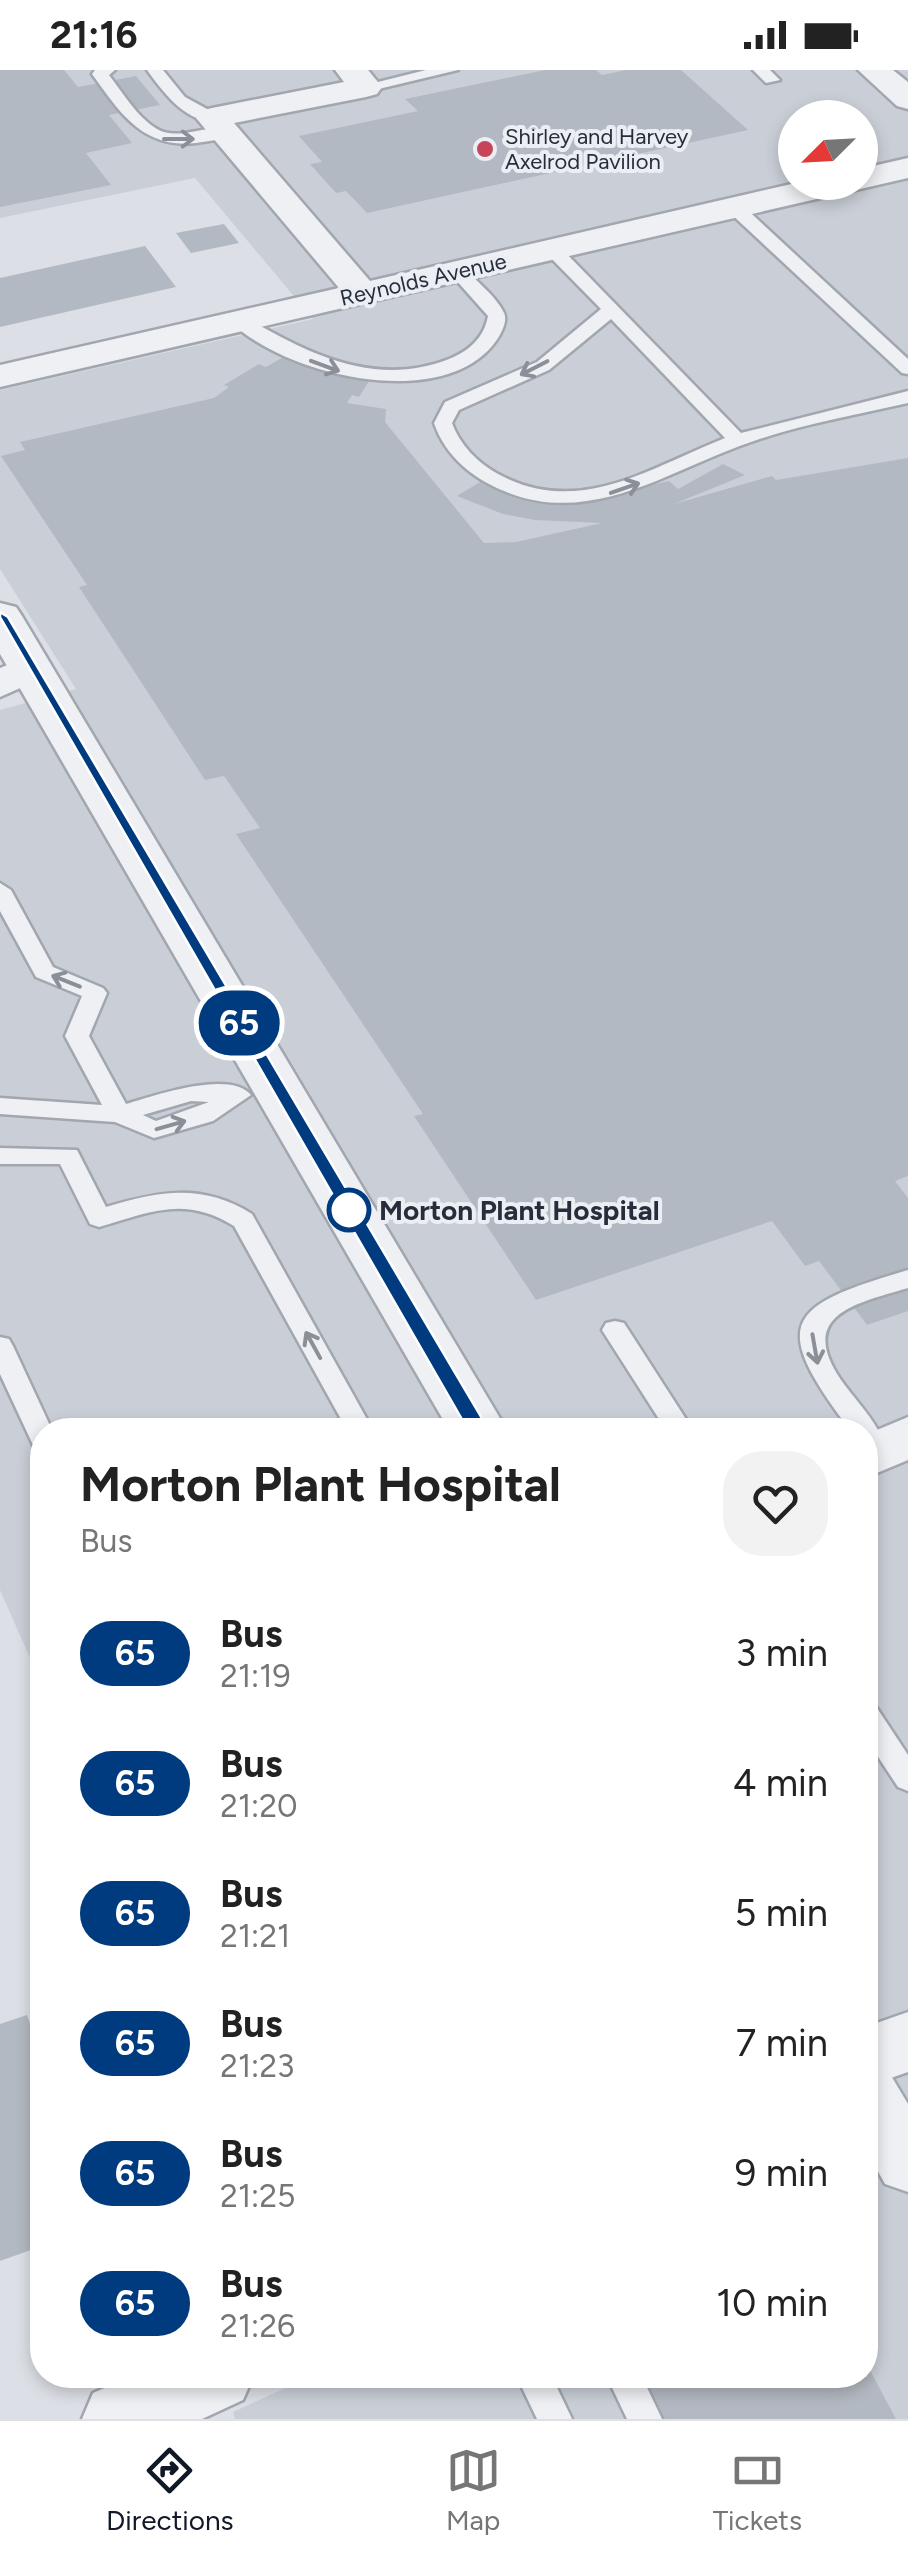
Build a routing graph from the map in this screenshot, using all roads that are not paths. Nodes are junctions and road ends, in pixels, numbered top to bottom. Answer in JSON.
{"nodes":[{"id":1,"x":107,"y":70,"type":"edge"},
{"id":2,"x":155,"y":70,"type":"edge"},
{"id":3,"x":450,"y":70,"type":"edge"},
{"id":4,"x":874,"y":70,"type":"edge"},
{"id":5,"x":358,"y":78,"type":"edge"},
{"id":6,"x":908,"y":99,"type":"edge"},
{"id":7,"x":219,"y":125,"type":"junction"},
{"id":8,"x":908,"y":168,"type":"edge"},
{"id":9,"x":878,"y":175,"type":"edge"},
{"id":10,"x":778,"y":198,"type":"edge"},
{"id":11,"x":735,"y":208,"type":"junction"},
{"id":12,"x":552,"y":250,"type":"junction"},
{"id":13,"x":457,"y":271,"type":"junction"},
{"id":14,"x":362,"y":293,"type":"junction"},
{"id":15,"x":612,"y":310,"type":"junction"},
{"id":16,"x":239,"y":321,"type":"junction"},
{"id":17,"x":908,"y":369,"type":"edge"},
{"id":18,"x":0,"y":376,"type":"edge"},
{"id":19,"x":908,"y":397,"type":"edge"},
{"id":20,"x":738,"y":440,"type":"junction"},
{"id":21,"x":0,"y":616,"type":"edge"},
{"id":22,"x":10,"y":673,"type":"edge"},
{"id":23,"x":0,"y":890,"type":"edge"},
{"id":24,"x":257,"y":1090,"type":"junction"},
{"id":25,"x":0,"y":1106,"type":"edge"},
{"id":26,"x":78,"y":1112,"type":"junction"},
{"id":27,"x":119,"y":1114,"type":"junction"},
{"id":28,"x":0,"y":1156,"type":"edge"},
{"id":29,"x":68,"y":1156,"type":"junction"},
{"id":30,"x":908,"y":1279,"type":"edge"},
{"id":31,"x":615,"y":1330,"type":"dead end"},
{"id":32,"x":0,"y":1346,"type":"edge"},
{"id":33,"x":33,"y":1418,"type":"edge"},
{"id":34,"x":353,"y":1418,"type":"edge"},
{"id":35,"x":470,"y":1418,"type":"edge"},
{"id":36,"x":672,"y":1418,"type":"edge"},
{"id":37,"x":859,"y":1418,"type":"edge"},
{"id":38,"x":878,"y":1733,"type":"edge"},
{"id":39,"x":908,"y":1779,"type":"edge"},
{"id":40,"x":908,"y":2042,"type":"edge"},
{"id":41,"x":878,"y":2052,"type":"edge"},
{"id":42,"x":878,"y":2111,"type":"edge"},
{"id":43,"x":908,"y":2163,"type":"edge"},
{"id":44,"x":188,"y":2388,"type":"edge"},
{"id":45,"x":540,"y":2388,"type":"edge"},
{"id":46,"x":630,"y":2388,"type":"edge"},
{"id":47,"x":119,"y":2419,"type":"edge"},
{"id":48,"x":555,"y":2419,"type":"edge"},
{"id":49,"x":646,"y":2419,"type":"edge"}],
"edges":[{"from":1,"to":7,"type":"lane","one_way":true},
{"from":2,"to":7,"type":"lane"},
{"from":3,"to":5,"type":"lane"},
{"from":4,"to":6,"type":"street"},
{"from":5,"to":7,"type":"street"},
{"from":7,"to":14,"type":"street"},
{"from":8,"to":9,"type":"street"},
{"from":10,"to":11,"type":"street","name":"Reynolds Avenue"},
{"from":11,"to":12,"type":"street","name":"Reynolds Avenue"},
{"from":11,"to":17,"type":"lane"},
{"from":12,"to":13,"type":"street","name":"Reynolds Avenue"},
{"from":12,"to":15,"type":"lane"},
{"from":13,"to":14,"type":"street","name":"Reynolds Avenue"},
{"from":16,"to":13,"type":"lane","one_way":true},
{"from":14,"to":16,"type":"street","name":"Reynolds Avenue"},
{"from":15,"to":20,"type":"lane"},
{"from":15,"to":20,"type":"lane","one_way":true},
{"from":16,"to":18,"type":"street","name":"Reynolds Avenue"},
{"from":19,"to":20,"type":"lane"},
{"from":21,"to":22,"type":"street"},
{"from":22,"to":24,"type":"street"},
{"from":27,"to":23,"type":"lane","one_way":true},
{"from":24,"to":27,"type":"lane"},
{"from":24,"to":35,"type":"street"},
{"from":25,"to":26,"type":"lane"},
{"from":26,"to":27,"type":"lane"},
{"from":26,"to":29,"type":"lane"},
{"from":28,"to":29,"type":"lane"},
{"from":34,"to":29,"type":"lane","one_way":true},
{"from":30,"to":37,"type":"lane","one_way":true},
{"from":31,"to":36,"type":"lane"},
{"from":32,"to":33,"type":"lane"},
{"from":38,"to":39,"type":"lane"},
{"from":40,"to":41,"type":"street"},
{"from":42,"to":43,"type":"street"},
{"from":44,"to":47,"type":"street"},
{"from":45,"to":48,"type":"lane"},
{"from":46,"to":49,"type":"lane"}]}
